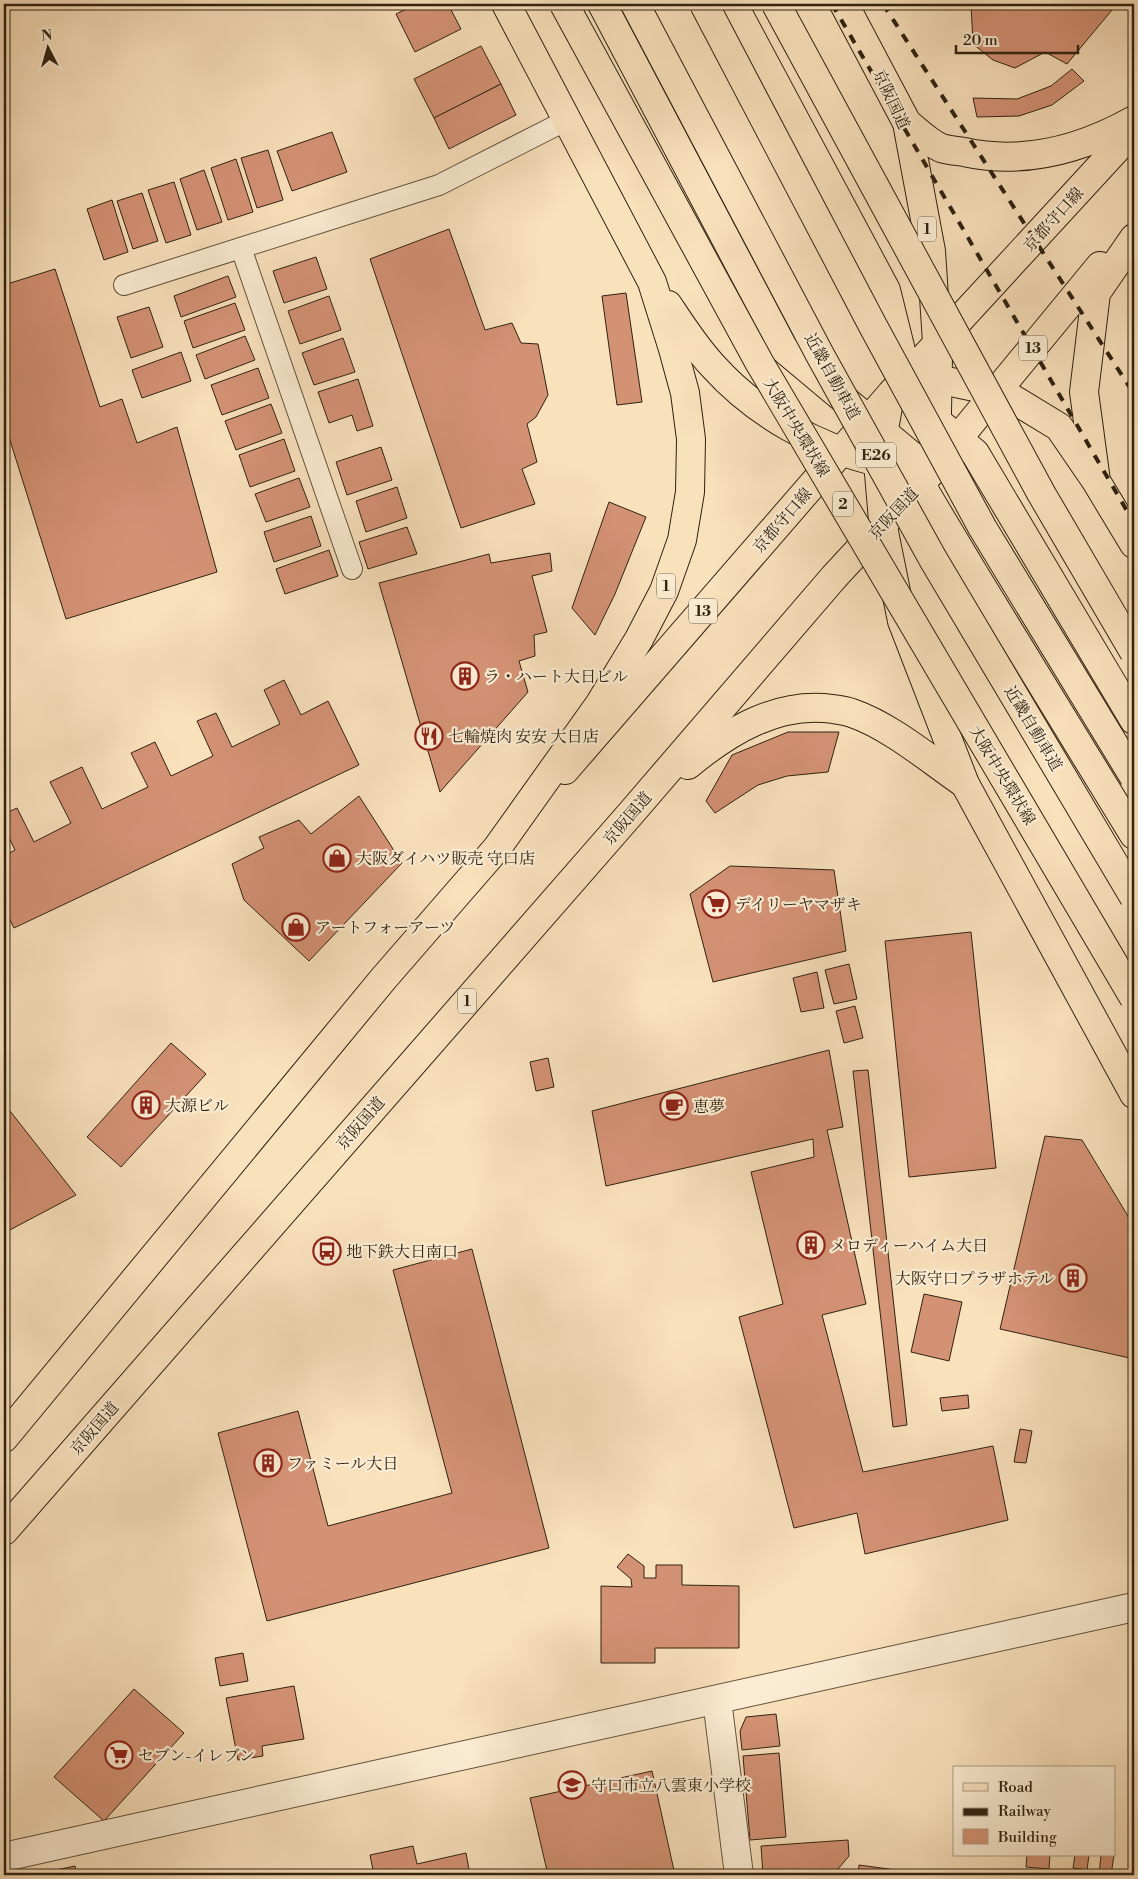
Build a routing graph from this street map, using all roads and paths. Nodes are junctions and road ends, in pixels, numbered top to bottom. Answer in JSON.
{"nodes":[{"id":1,"x":506,"y":4,"type":"edge"},
{"id":2,"x":564,"y":4,"type":"edge"},
{"id":3,"x":602,"y":4,"type":"edge"},
{"id":4,"x":635,"y":4,"type":"edge"},
{"id":5,"x":704,"y":4,"type":"edge"},
{"id":6,"x":733,"y":4,"type":"edge"},
{"id":7,"x":776,"y":4,"type":"edge"},
{"id":8,"x":844,"y":4,"type":"edge"},
{"id":9,"x":567,"y":120,"type":"junction"},
{"id":10,"x":1134,"y":120,"type":"edge"},
{"id":11,"x":907,"y":123,"type":"junction"},
{"id":12,"x":1134,"y":130,"type":"edge"},
{"id":13,"x":1134,"y":224,"type":"edge"},
{"id":14,"x":1134,"y":238,"type":"edge"},
{"id":15,"x":241,"y":248,"type":"junction"},
{"id":16,"x":652,"y":282,"type":"junction"},
{"id":17,"x":124,"y":284,"type":"dead end"},
{"id":18,"x":937,"y":345,"type":"junction"},
{"id":19,"x":937,"y":379,"type":"junction"},
{"id":20,"x":997,"y":392,"type":"junction"},
{"id":21,"x":912,"y":397,"type":"junction"},
{"id":22,"x":877,"y":426,"type":"junction"},
{"id":23,"x":958,"y":439,"type":"junction"},
{"id":24,"x":842,"y":451,"type":"junction"},
{"id":25,"x":878,"y":462,"type":"junction"},
{"id":26,"x":919,"y":468,"type":"junction"},
{"id":27,"x":1096,"y":481,"type":"junction"},
{"id":28,"x":884,"y":523,"type":"junction"},
{"id":29,"x":1134,"y":544,"type":"edge"},
{"id":30,"x":352,"y":568,"type":"dead end"},
{"id":31,"x":1134,"y":652,"type":"edge"},
{"id":32,"x":1134,"y":720,"type":"edge"},
{"id":33,"x":1134,"y":777,"type":"edge"},
{"id":34,"x":965,"y":784,"type":"junction"},
{"id":35,"x":632,"y":812,"type":"junction"},
{"id":36,"x":1134,"y":835,"type":"edge"},
{"id":37,"x":497,"y":848,"type":"junction"},
{"id":38,"x":1134,"y":897,"type":"edge"},
{"id":39,"x":1134,"y":998,"type":"edge"},
{"id":40,"x":1134,"y":1094,"type":"edge"},
{"id":41,"x":4,"y":1438,"type":"edge"},
{"id":42,"x":4,"y":1531,"type":"edge"},
{"id":43,"x":1134,"y":1607,"type":"edge"},
{"id":44,"x":717,"y":1700,"type":"junction"},
{"id":45,"x":4,"y":1857,"type":"edge"},
{"id":46,"x":739,"y":1875,"type":"edge"}],
"edges":[{"from":1,"to":9,"type":"main road","number":"1"},
{"from":2,"to":39,"type":"main road","name":"大阪中央環状線","number":"2","bridge":true},
{"from":3,"to":22,"type":"main road"},
{"from":4,"to":38,"type":"main road","name":"近畿自動車道","number":"E26","bridge":true},
{"from":5,"to":33,"type":"main road","bridge":true},
{"from":6,"to":21,"type":"main road"},
{"from":7,"to":31,"type":"main road","bridge":true},
{"from":8,"to":11,"type":"main road","name":"京阪国道","number":"1"},
{"from":9,"to":15,"type":"lane"},
{"from":9,"to":16,"type":"main road","number":"1"},
{"from":10,"to":11,"type":"main road"},
{"from":11,"to":18,"type":"main road","name":"京阪国道","number":"1"},
{"from":12,"to":18,"type":"main road","name":"京都守口線","number":"13"},
{"from":13,"to":20,"type":"main road","number":"13"},
{"from":14,"to":27,"type":"main road"},
{"from":15,"to":17,"type":"lane"},
{"from":15,"to":30,"type":"lane"},
{"from":16,"to":24,"type":"main road"},
{"from":16,"to":37,"type":"main road","number":"1"},
{"from":18,"to":19,"type":"main road","name":"京阪国道","number":"1"},
{"from":18,"to":21,"type":"main road","name":"京都守口線","number":"13"},
{"from":19,"to":20,"type":"main road"},
{"from":19,"to":21,"type":"main road","name":"京阪国道","number":"1"},
{"from":19,"to":21,"type":"main road"},
{"from":20,"to":23,"type":"main road","number":"13"},
{"from":20,"to":27,"type":"main road"},
{"from":21,"to":22,"type":"main road","name":"京都守口線","number":"13"},
{"from":21,"to":23,"type":"main road"},
{"from":21,"to":26,"type":"main road","name":"京阪国道","number":"1"},
{"from":21,"to":26,"type":"main road"},
{"from":22,"to":24,"type":"main road","name":"京都守口線","number":"13"},
{"from":22,"to":25,"type":"main road"},
{"from":22,"to":26,"type":"main road"},
{"from":23,"to":26,"type":"main road","number":"13"},
{"from":23,"to":32,"type":"main road"},
{"from":24,"to":25,"type":"main road"},
{"from":24,"to":37,"type":"main road","name":"京都守口線","number":"13"},
{"from":25,"to":26,"type":"main road"},
{"from":25,"to":28,"type":"main road"},
{"from":26,"to":28,"type":"main road","name":"京阪国道","number":"1"},
{"from":26,"to":36,"type":"main road"},
{"from":27,"to":29,"type":"main road"},
{"from":28,"to":34,"type":"main road"},
{"from":28,"to":35,"type":"main road","name":"京阪国道","number":"1"},
{"from":34,"to":35,"type":"main road"},
{"from":34,"to":40,"type":"main road"},
{"from":35,"to":42,"type":"main road","name":"京阪国道","number":"1"},
{"from":37,"to":41,"type":"main road","number":"1"},
{"from":43,"to":44,"type":"street"},
{"from":44,"to":45,"type":"street"},
{"from":44,"to":46,"type":"street"}]}
